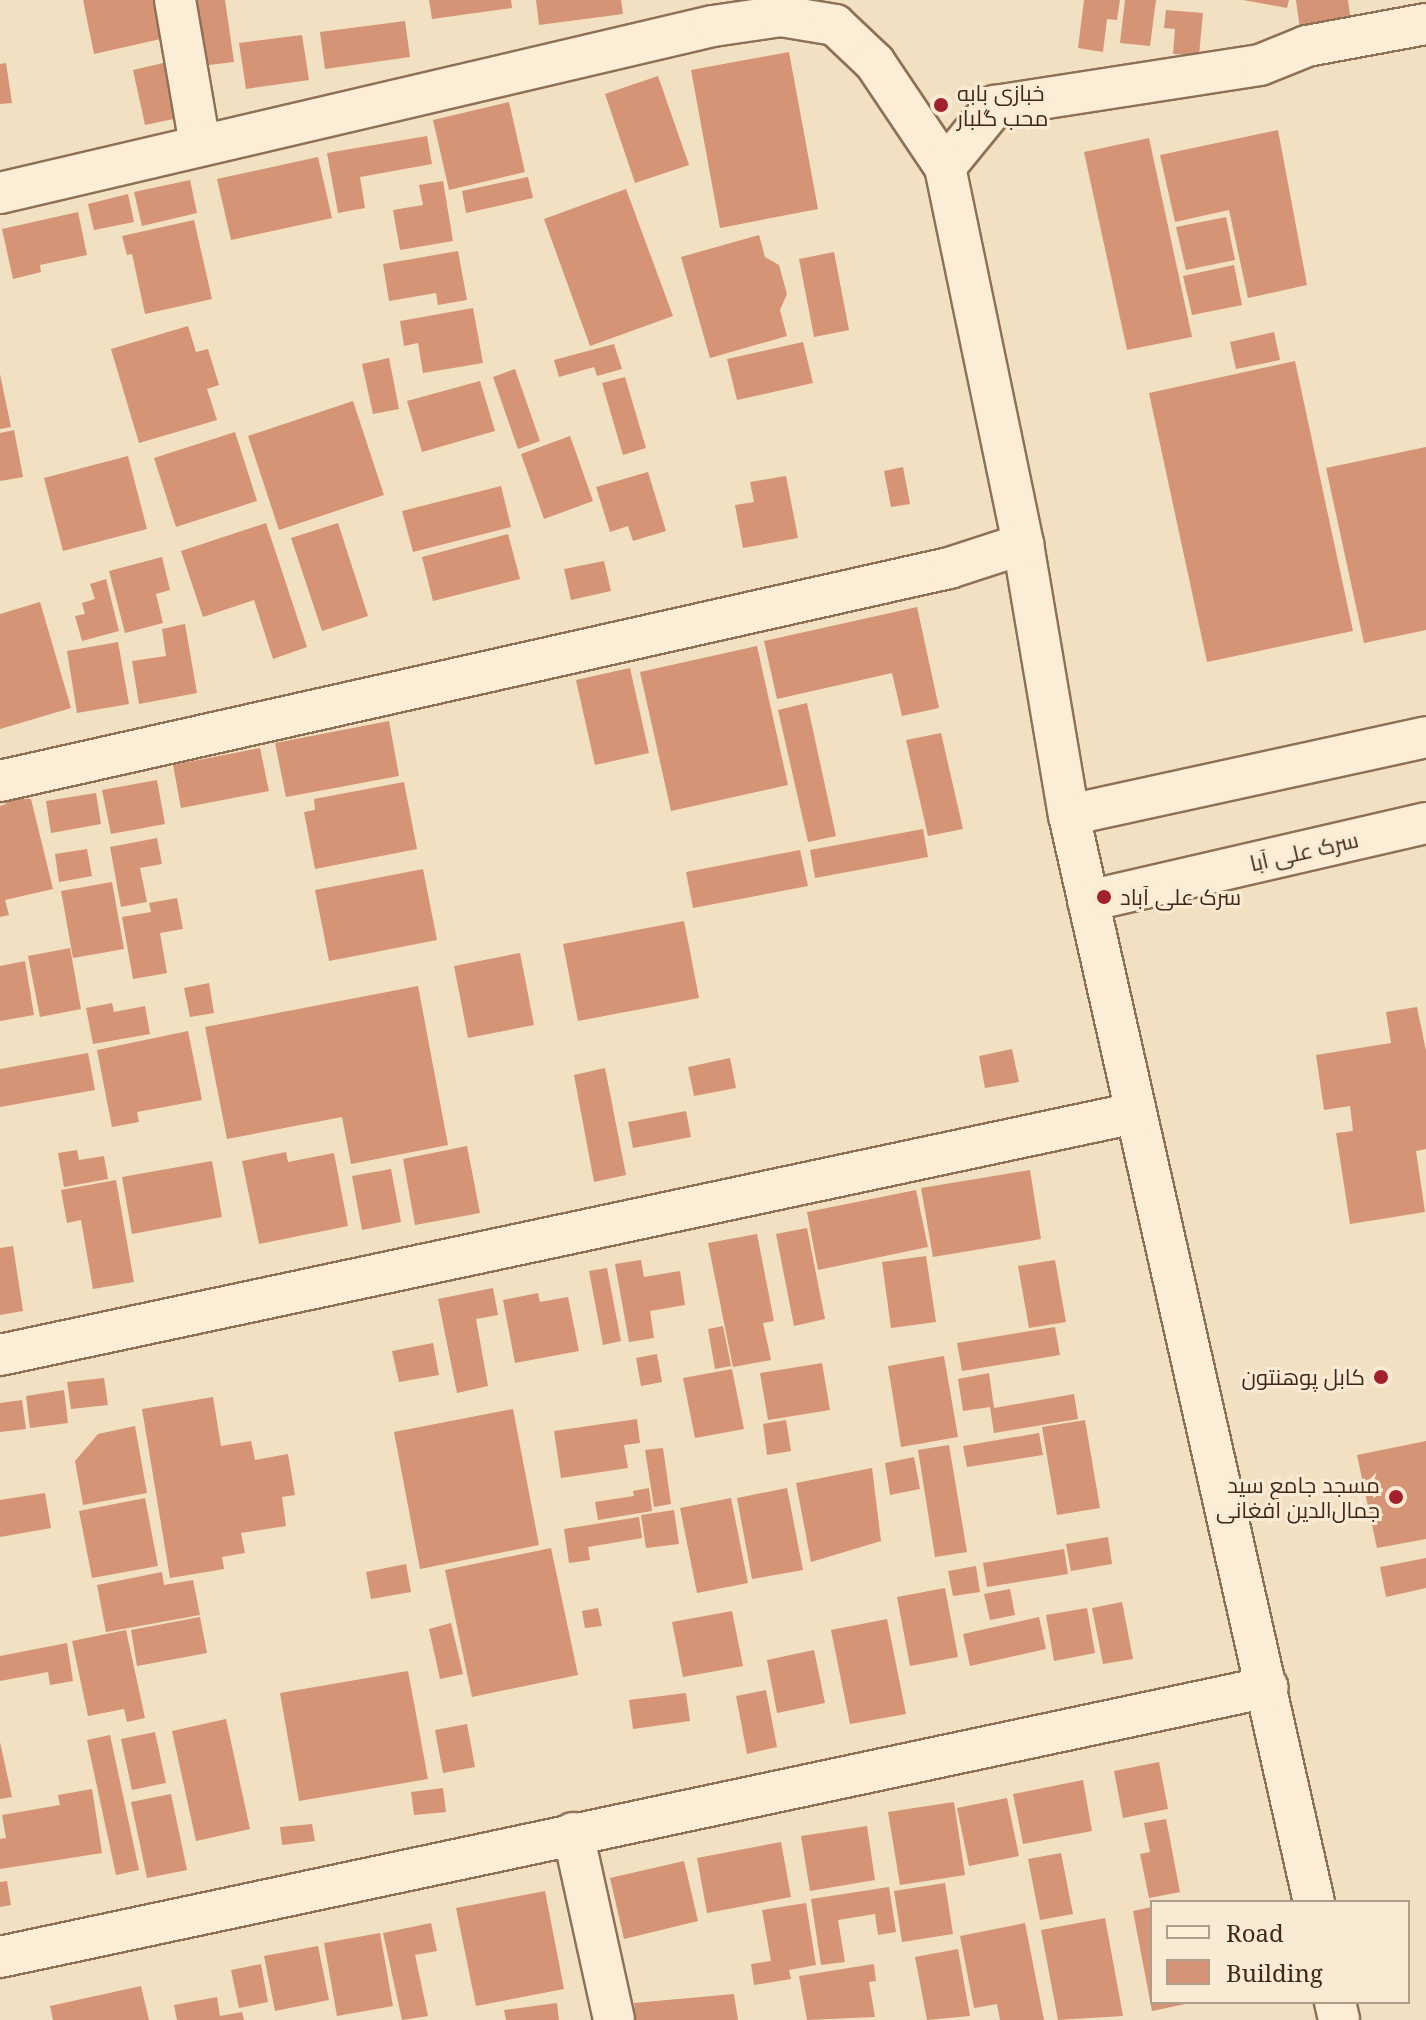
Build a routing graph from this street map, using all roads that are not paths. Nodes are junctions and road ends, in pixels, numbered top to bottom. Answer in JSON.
{"nodes":[{"id":1,"x":175,"y":0,"type":"edge"},
{"id":2,"x":803,"y":9,"type":"edge"},
{"id":3,"x":1426,"y":24,"type":"edge"},
{"id":4,"x":200,"y":145,"type":"junction"},
{"id":5,"x":945,"y":167,"type":"junction"},
{"id":6,"x":0,"y":193,"type":"edge"},
{"id":7,"x":1023,"y":544,"type":"junction"},
{"id":8,"x":1426,"y":737,"type":"edge"},
{"id":9,"x":0,"y":781,"type":"edge"},
{"id":10,"x":1069,"y":815,"type":"junction"},
{"id":11,"x":1426,"y":823,"type":"edge"},
{"id":12,"x":1088,"y":901,"type":"junction"},
{"id":13,"x":1135,"y":1113,"type":"junction"},
{"id":14,"x":0,"y":1355,"type":"edge"},
{"id":15,"x":1268,"y":1687,"type":"junction"},
{"id":16,"x":573,"y":1833,"type":"junction"},
{"id":17,"x":1314,"y":1900,"type":"edge"},
{"id":18,"x":0,"y":1957,"type":"edge"},
{"id":19,"x":614,"y":2020,"type":"edge"}],
"edges":[{"from":1,"to":4,"type":"street"},
{"from":2,"to":4,"type":"street"},
{"from":2,"to":5,"type":"street"},
{"from":3,"to":5,"type":"street"},
{"from":4,"to":6,"type":"street"},
{"from":5,"to":7,"type":"street"},
{"from":7,"to":9,"type":"street"},
{"from":7,"to":10,"type":"street"},
{"from":8,"to":10,"type":"street"},
{"from":10,"to":12,"type":"street"},
{"from":11,"to":12,"type":"street","name":"سرک علی آبا"},
{"from":12,"to":13,"type":"street"},
{"from":13,"to":14,"type":"street"},
{"from":13,"to":15,"type":"street"},
{"from":15,"to":16,"type":"street"},
{"from":15,"to":17,"type":"street"},
{"from":16,"to":18,"type":"street"},
{"from":16,"to":19,"type":"street"}]}
